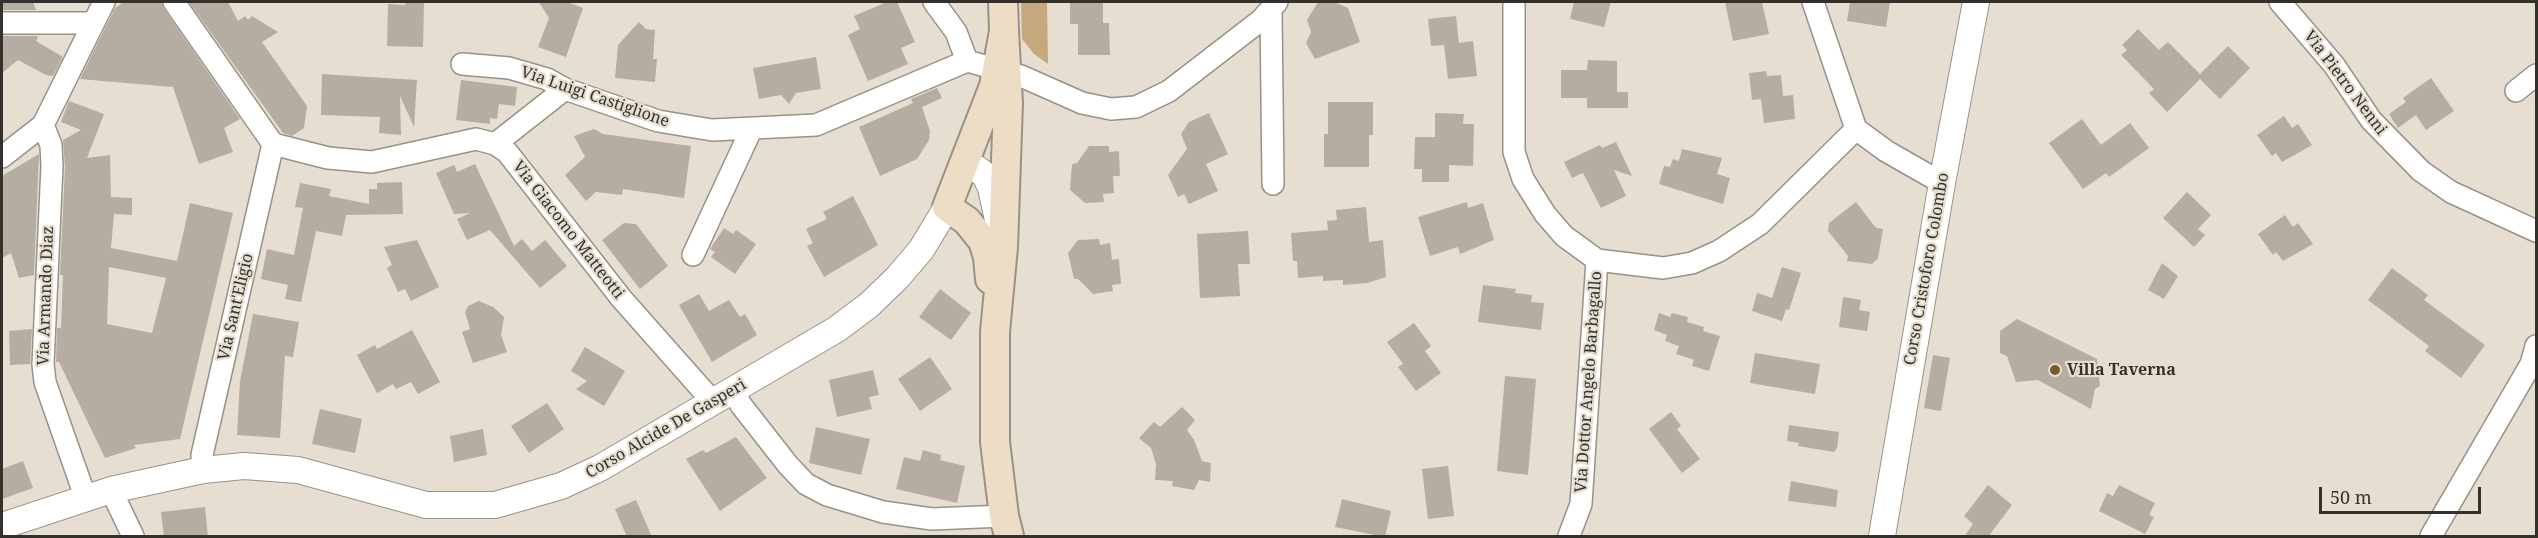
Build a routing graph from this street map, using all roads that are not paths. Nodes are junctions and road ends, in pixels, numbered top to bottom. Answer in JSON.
{"nodes":[{"id":1,"x":104,"y":2,"type":"edge"},
{"id":2,"x":174,"y":2,"type":"edge"},
{"id":3,"x":934,"y":2,"type":"edge"},
{"id":4,"x":1003,"y":2,"type":"edge"},
{"id":5,"x":1514,"y":2,"type":"edge"},
{"id":6,"x":1812,"y":2,"type":"edge"},
{"id":7,"x":1976,"y":2,"type":"edge"},
{"id":8,"x":2280,"y":2,"type":"edge"},
{"id":9,"x":1274,"y":6,"type":"edge"},
{"id":10,"x":2,"y":23,"type":"edge"},
{"id":11,"x":91,"y":23,"type":"junction"},
{"id":12,"x":968,"y":61,"type":"junction"},
{"id":13,"x":462,"y":64,"type":"dead end"},
{"id":14,"x":1002,"y":70,"type":"junction"},
{"id":15,"x":2536,"y":75,"type":"edge"},
{"id":16,"x":566,"y":89,"type":"junction"},
{"id":17,"x":2516,"y":91,"type":"dead end"},
{"id":18,"x":43,"y":124,"type":"junction"},
{"id":19,"x":1856,"y":129,"type":"junction"},
{"id":20,"x":751,"y":130,"type":"junction"},
{"id":21,"x":273,"y":144,"type":"junction"},
{"id":22,"x":495,"y":144,"type":"junction"},
{"id":23,"x":2,"y":157,"type":"edge"},
{"id":24,"x":965,"y":165,"type":"junction"},
{"id":25,"x":1942,"y":183,"type":"junction"},
{"id":26,"x":1273,"y":184,"type":"dead end"},
{"id":27,"x":947,"y":207,"type":"junction"},
{"id":28,"x":2536,"y":231,"type":"edge"},
{"id":29,"x":1003,"y":246,"type":"junction"},
{"id":30,"x":693,"y":255,"type":"dead end"},
{"id":31,"x":1597,"y":260,"type":"junction"},
{"id":32,"x":995,"y":332,"type":"junction"},
{"id":33,"x":2536,"y":346,"type":"edge"},
{"id":34,"x":724,"y":397,"type":"junction"},
{"id":35,"x":203,"y":470,"type":"junction"},
{"id":36,"x":111,"y":490,"type":"junction"},
{"id":37,"x":86,"y":499,"type":"junction"},
{"id":38,"x":2,"y":526,"type":"edge"},
{"id":39,"x":1007,"y":526,"type":"edge"},
{"id":40,"x":133,"y":537,"type":"edge"},
{"id":41,"x":1569,"y":537,"type":"edge"},
{"id":42,"x":1882,"y":537,"type":"edge"},
{"id":43,"x":2431,"y":537,"type":"edge"}],
"edges":[{"from":1,"to":11,"type":"street"},
{"from":2,"to":21,"type":"street"},
{"from":3,"to":12,"type":"street"},
{"from":4,"to":14,"type":"main road"},
{"from":5,"to":31,"type":"street"},
{"from":6,"to":19,"type":"street"},
{"from":7,"to":25,"type":"street","name":"Corso Cristoforo Colombo"},
{"from":8,"to":28,"type":"street","name":"Via Pietro Nenni"},
{"from":9,"to":14,"type":"street"},
{"from":9,"to":26,"type":"street"},
{"from":10,"to":11,"type":"street"},
{"from":11,"to":18,"type":"street"},
{"from":12,"to":14,"type":"street"},
{"from":12,"to":20,"type":"street","name":"Via Luigi Castiglione"},
{"from":13,"to":16,"type":"street","name":"Via Luigi Castiglione"},
{"from":14,"to":24,"type":"main road","name":"Corso Alcide De Gasperi"},
{"from":14,"to":29,"type":"main road"},
{"from":15,"to":17,"type":"street"},
{"from":16,"to":20,"type":"street","name":"Via Luigi Castiglione"},
{"from":16,"to":22,"type":"street"},
{"from":18,"to":23,"type":"street"},
{"from":18,"to":37,"type":"street","name":"Via Armando Diaz"},
{"from":19,"to":25,"type":"street"},
{"from":19,"to":31,"type":"street"},
{"from":20,"to":30,"type":"street"},
{"from":21,"to":22,"type":"street"},
{"from":21,"to":35,"type":"street","name":"Via Sant'Eligio"},
{"from":22,"to":34,"type":"street","name":"Via Giacomo Matteotti"},
{"from":24,"to":27,"type":"main road","name":"Corso Alcide De Gasperi"},
{"from":24,"to":29,"type":"street"},
{"from":25,"to":42,"type":"street","name":"Corso Cristoforo Colombo"},
{"from":27,"to":32,"type":"main road"},
{"from":27,"to":34,"type":"street","name":"Corso Alcide De Gasperi"},
{"from":29,"to":32,"type":"main road"},
{"from":31,"to":41,"type":"street","name":"Via Dottor Angelo Barbagallo"},
{"from":32,"to":39,"type":"main road"},
{"from":33,"to":43,"type":"street"},
{"from":34,"to":35,"type":"street","name":"Corso Alcide De Gasperi"},
{"from":34,"to":39,"type":"street","name":"Via Giacomo Matteotti"},
{"from":35,"to":36,"type":"street","name":"Corso Alcide De Gasperi"},
{"from":36,"to":37,"type":"street","name":"Corso Alcide De Gasperi"},
{"from":36,"to":40,"type":"street"},
{"from":37,"to":38,"type":"street","name":"Corso Alcide De Gasperi"}]}
